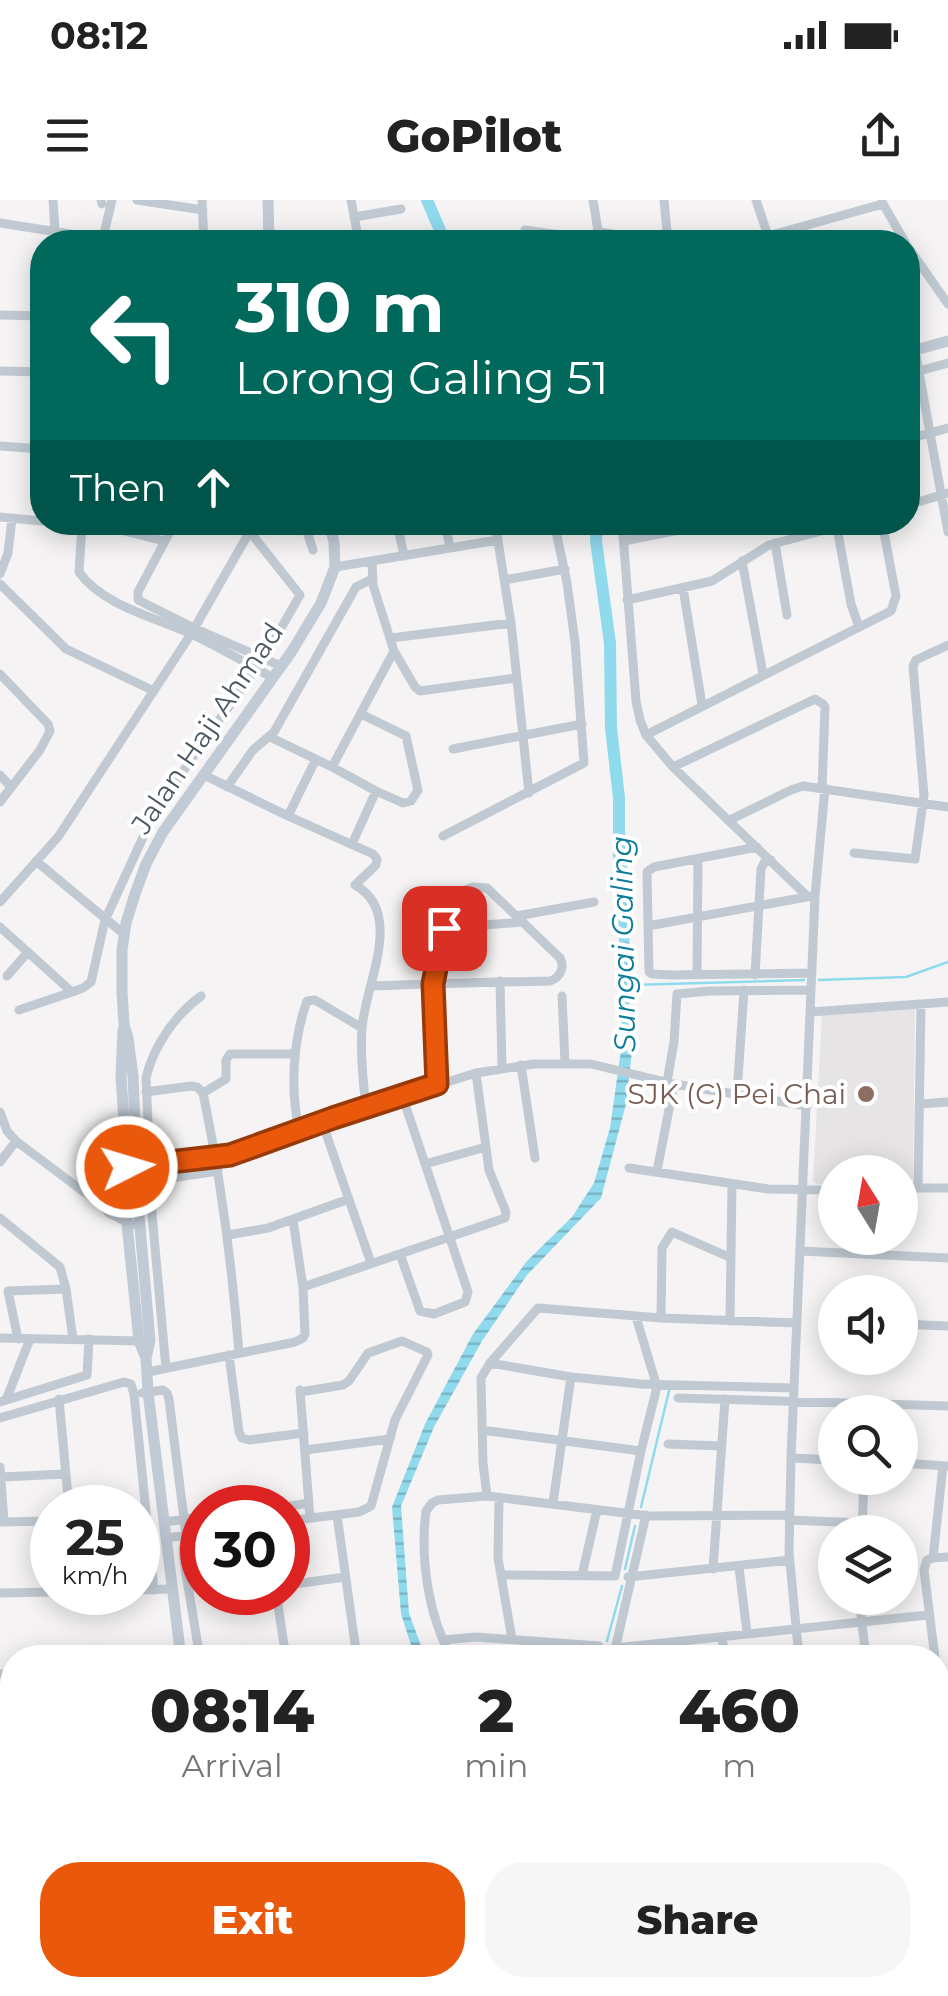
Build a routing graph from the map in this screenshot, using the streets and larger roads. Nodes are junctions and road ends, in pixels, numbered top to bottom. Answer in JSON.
{"nodes":[{"id":1,"x":53,"y":200,"type":"edge"},
{"id":2,"x":137,"y":200,"type":"edge"},
{"id":3,"x":268,"y":200,"type":"edge"},
{"id":4,"x":351,"y":200,"type":"edge"},
{"id":5,"x":593,"y":200,"type":"edge"},
{"id":6,"x":664,"y":200,"type":"edge"},
{"id":7,"x":756,"y":200,"type":"edge"},
{"id":8,"x":105,"y":201,"type":"edge"},
{"id":9,"x":882,"y":202,"type":"edge"},
{"id":10,"x":202,"y":205,"type":"edge"},
{"id":11,"x":401,"y":209,"type":"dead end"},
{"id":12,"x":354,"y":217,"type":"junction"},
{"id":13,"x":0,"y":223,"type":"edge"},
{"id":14,"x":33,"y":230,"type":"edge"},
{"id":15,"x":56,"y":230,"type":"edge"},
{"id":16,"x":103,"y":230,"type":"edge"},
{"id":17,"x":203,"y":230,"type":"edge"},
{"id":18,"x":269,"y":230,"type":"edge"},
{"id":19,"x":357,"y":230,"type":"edge"},
{"id":20,"x":598,"y":230,"type":"edge"},
{"id":21,"x":667,"y":230,"type":"edge"},
{"id":22,"x":766,"y":230,"type":"edge"},
{"id":23,"x":796,"y":230,"type":"edge"},
{"id":24,"x":898,"y":230,"type":"edge"},
{"id":25,"x":920,"y":272,"type":"edge"},
{"id":26,"x":948,"y":304,"type":"edge"},
{"id":27,"x":0,"y":315,"type":"edge"},
{"id":28,"x":30,"y":316,"type":"edge"},
{"id":29,"x":948,"y":341,"type":"edge"},
{"id":30,"x":920,"y":349,"type":"edge"},
{"id":31,"x":948,"y":363,"type":"edge"},
{"id":32,"x":920,"y":371,"type":"edge"},
{"id":33,"x":0,"y":372,"type":"edge"},
{"id":34,"x":30,"y":372,"type":"edge"},
{"id":35,"x":920,"y":376,"type":"edge"},
{"id":36,"x":948,"y":428,"type":"edge"},
{"id":37,"x":931,"y":432,"type":"junction"},
{"id":38,"x":920,"y":435,"type":"edge"},
{"id":39,"x":0,"y":446,"type":"edge"},
{"id":40,"x":30,"y":448,"type":"edge"},
{"id":41,"x":944,"y":493,"type":"edge"},
{"id":42,"x":920,"y":502,"type":"edge"},
{"id":43,"x":0,"y":517,"type":"edge"},
{"id":44,"x":12,"y":518,"type":"junction"},
{"id":45,"x":30,"y":520,"type":"edge"},
{"id":46,"x":948,"y":532,"type":"edge"},
{"id":47,"x":82,"y":535,"type":"edge"},
{"id":48,"x":142,"y":535,"type":"edge"},
{"id":49,"x":167,"y":535,"type":"edge"},
{"id":50,"x":241,"y":535,"type":"edge"},
{"id":51,"x":253,"y":535,"type":"edge"},
{"id":52,"x":308,"y":535,"type":"edge"},
{"id":53,"x":332,"y":535,"type":"edge"},
{"id":54,"x":400,"y":535,"type":"edge"},
{"id":55,"x":448,"y":535,"type":"edge"},
{"id":56,"x":497,"y":535,"type":"edge"},
{"id":57,"x":557,"y":535,"type":"edge"},
{"id":58,"x":623,"y":535,"type":"edge"},
{"id":59,"x":648,"y":535,"type":"edge"},
{"id":60,"x":806,"y":535,"type":"edge"},
{"id":61,"x":838,"y":535,"type":"edge"},
{"id":62,"x":884,"y":535,"type":"edge"},
{"id":63,"x":498,"y":540,"type":"junction"},
{"id":64,"x":164,"y":541,"type":"junction"},
{"id":65,"x":624,"y":541,"type":"junction"},
{"id":66,"x":775,"y":543,"type":"junction"},
{"id":67,"x":450,"y":548,"type":"junction"},
{"id":68,"x":313,"y":550,"type":"dead end"},
{"id":69,"x":404,"y":556,"type":"junction"},
{"id":70,"x":372,"y":561,"type":"junction"},
{"id":71,"x":742,"y":562,"type":"junction"},
{"id":72,"x":335,"y":567,"type":"junction"},
{"id":73,"x":3,"y":569,"type":"edge"},
{"id":74,"x":564,"y":569,"type":"junction"},
{"id":75,"x":372,"y":578,"type":"junction"},
{"id":76,"x":504,"y":580,"type":"junction"},
{"id":77,"x":0,"y":584,"type":"edge"},
{"id":78,"x":682,"y":588,"type":"junction"},
{"id":79,"x":627,"y":600,"type":"junction"},
{"id":80,"x":786,"y":615,"type":"dead end"},
{"id":81,"x":511,"y":623,"type":"junction"},
{"id":82,"x":859,"y":627,"type":"junction"},
{"id":83,"x":193,"y":631,"type":"junction"},
{"id":84,"x":391,"y":638,"type":"junction"},
{"id":85,"x":948,"y":645,"type":"edge"},
{"id":86,"x":394,"y":651,"type":"junction"},
{"id":87,"x":264,"y":658,"type":"junction"},
{"id":88,"x":281,"y":666,"type":"junction"},
{"id":89,"x":256,"y":668,"type":"junction"},
{"id":90,"x":0,"y":674,"type":"edge"},
{"id":91,"x":763,"y":674,"type":"junction"},
{"id":92,"x":272,"y":678,"type":"junction"},
{"id":93,"x":516,"y":678,"type":"junction"},
{"id":94,"x":154,"y":690,"type":"junction"},
{"id":95,"x":702,"y":705,"type":"junction"},
{"id":96,"x":362,"y":714,"type":"junction"},
{"id":97,"x":582,"y":724,"type":"junction"},
{"id":98,"x":646,"y":735,"type":"junction"},
{"id":99,"x":522,"y":736,"type":"junction"},
{"id":100,"x":270,"y":737,"type":"junction"},
{"id":101,"x":453,"y":748,"type":"dead end"},
{"id":102,"x":316,"y":758,"type":"junction"},
{"id":103,"x":332,"y":766,"type":"junction"},
{"id":104,"x":672,"y":767,"type":"junction"},
{"id":105,"x":204,"y":774,"type":"junction"},
{"id":106,"x":0,"y":775,"type":"edge"},
{"id":107,"x":12,"y":787,"type":"junction"},
{"id":108,"x":227,"y":787,"type":"junction"},
{"id":109,"x":824,"y":788,"type":"junction"},
{"id":110,"x":376,"y":791,"type":"junction"},
{"id":111,"x":529,"y":792,"type":"junction"},
{"id":112,"x":0,"y":802,"type":"edge"},
{"id":113,"x":924,"y":803,"type":"junction"},
{"id":114,"x":948,"y":806,"type":"edge"},
{"id":115,"x":288,"y":816,"type":"junction"},
{"id":116,"x":730,"y":820,"type":"junction"},
{"id":117,"x":443,"y":836,"type":"dead end"},
{"id":118,"x":352,"y":844,"type":"junction"},
{"id":119,"x":758,"y":847,"type":"junction"},
{"id":120,"x":854,"y":852,"type":"dead end"},
{"id":121,"x":698,"y":859,"type":"junction"},
{"id":122,"x":771,"y":860,"type":"junction"},
{"id":123,"x":36,"y":861,"type":"junction"},
{"id":124,"x":812,"y":896,"type":"junction"},
{"id":125,"x":0,"y":902,"type":"edge"},
{"id":126,"x":594,"y":902,"type":"dead end"},
{"id":127,"x":760,"y":907,"type":"junction"},
{"id":128,"x":696,"y":918,"type":"junction"},
{"id":129,"x":520,"y":919,"type":"junction"},
{"id":130,"x":106,"y":920,"type":"junction"},
{"id":131,"x":648,"y":926,"type":"junction"},
{"id":132,"x":0,"y":927,"type":"edge"},
{"id":133,"x":444,"y":928,"type":"junction"},
{"id":134,"x":124,"y":934,"type":"junction"},
{"id":135,"x":28,"y":952,"type":"junction"},
{"id":136,"x":811,"y":973,"type":"junction"},
{"id":137,"x":697,"y":975,"type":"junction"},
{"id":138,"x":756,"y":975,"type":"junction"},
{"id":139,"x":6,"y":976,"type":"dead end"},
{"id":140,"x":500,"y":981,"type":"junction"},
{"id":141,"x":433,"y":984,"type":"junction"},
{"id":142,"x":372,"y":986,"type":"junction"},
{"id":143,"x":744,"y":990,"type":"junction"},
{"id":144,"x":811,"y":990,"type":"junction"},
{"id":145,"x":72,"y":992,"type":"junction"},
{"id":146,"x":201,"y":996,"type":"dead end"},
{"id":147,"x":562,"y":996,"type":"dead end"},
{"id":148,"x":948,"y":1002,"type":"edge"},
{"id":149,"x":921,"y":1004,"type":"junction"},
{"id":150,"x":19,"y":1010,"type":"dead end"},
{"id":151,"x":811,"y":1012,"type":"junction"},
{"id":152,"x":362,"y":1028,"type":"junction"},
{"id":153,"x":295,"y":1054,"type":"junction"},
{"id":154,"x":565,"y":1062,"type":"junction"},
{"id":155,"x":520,"y":1065,"type":"junction"},
{"id":156,"x":502,"y":1068,"type":"junction"},
{"id":157,"x":476,"y":1073,"type":"junction"},
{"id":158,"x":671,"y":1083,"type":"junction"},
{"id":159,"x":437,"y":1084,"type":"junction"},
{"id":160,"x":146,"y":1092,"type":"junction"},
{"id":161,"x":203,"y":1093,"type":"junction"},
{"id":162,"x":737,"y":1094,"type":"junction"},
{"id":163,"x":402,"y":1095,"type":"junction"},
{"id":164,"x":948,"y":1102,"type":"edge"},
{"id":165,"x":920,"y":1104,"type":"junction"},
{"id":166,"x":807,"y":1106,"type":"junction"},
{"id":167,"x":366,"y":1107,"type":"junction"},
{"id":168,"x":0,"y":1112,"type":"edge"},
{"id":169,"x":322,"y":1122,"type":"junction"},
{"id":170,"x":299,"y":1130,"type":"junction"},
{"id":171,"x":16,"y":1141,"type":"junction"},
{"id":172,"x":486,"y":1147,"type":"junction"},
{"id":173,"x":216,"y":1158,"type":"junction"},
{"id":174,"x":534,"y":1158,"type":"dead end"},
{"id":175,"x":0,"y":1162,"type":"edge"},
{"id":176,"x":426,"y":1164,"type":"junction"},
{"id":177,"x":138,"y":1166,"type":"junction"},
{"id":178,"x":629,"y":1168,"type":"dead end"},
{"id":179,"x":218,"y":1171,"type":"junction"},
{"id":180,"x":656,"y":1171,"type":"junction"},
{"id":181,"x":150,"y":1181,"type":"junction"},
{"id":182,"x":732,"y":1184,"type":"junction"},
{"id":183,"x":918,"y":1188,"type":"joint"},
{"id":184,"x":948,"y":1188,"type":"edge"},
{"id":185,"x":802,"y":1191,"type":"junction"},
{"id":186,"x":818,"y":1191,"type":"edge"},
{"id":187,"x":349,"y":1198,"type":"junction"},
{"id":188,"x":128,"y":1201,"type":"junction"},
{"id":189,"x":109,"y":1207,"type":"junction"},
{"id":190,"x":0,"y":1218,"type":"edge"},
{"id":191,"x":134,"y":1220,"type":"junction"},
{"id":192,"x":293,"y":1220,"type":"junction"},
{"id":193,"x":228,"y":1235,"type":"junction"},
{"id":194,"x":450,"y":1237,"type":"junction"},
{"id":195,"x":800,"y":1251,"type":"junction"},
{"id":196,"x":400,"y":1254,"type":"junction"},
{"id":197,"x":730,"y":1257,"type":"junction"},
{"id":198,"x":948,"y":1258,"type":"edge"},
{"id":199,"x":372,"y":1263,"type":"junction"},
{"id":200,"x":303,"y":1287,"type":"junction"},
{"id":201,"x":66,"y":1289,"type":"junction"},
{"id":202,"x":636,"y":1316,"type":"junction"},
{"id":203,"x":661,"y":1318,"type":"junction"},
{"id":204,"x":730,"y":1321,"type":"junction"},
{"id":205,"x":797,"y":1323,"type":"junction"},
{"id":206,"x":918,"y":1325,"type":"edge"},
{"id":207,"x":948,"y":1326,"type":"edge"},
{"id":208,"x":0,"y":1338,"type":"edge"},
{"id":209,"x":18,"y":1338,"type":"junction"},
{"id":210,"x":30,"y":1339,"type":"junction"},
{"id":211,"x":73,"y":1339,"type":"junction"},
{"id":212,"x":89,"y":1339,"type":"junction"},
{"id":213,"x":144,"y":1340,"type":"junction"},
{"id":214,"x":234,"y":1354,"type":"junction"},
{"id":215,"x":490,"y":1364,"type":"junction"},
{"id":216,"x":166,"y":1368,"type":"junction"},
{"id":217,"x":148,"y":1372,"type":"junction"},
{"id":218,"x":571,"y":1377,"type":"junction"},
{"id":219,"x":656,"y":1384,"type":"junction"},
{"id":220,"x":793,"y":1388,"type":"junction"},
{"id":221,"x":148,"y":1392,"type":"junction"},
{"id":222,"x":134,"y":1394,"type":"junction"},
{"id":223,"x":678,"y":1398,"type":"dead end"},
{"id":224,"x":60,"y":1399,"type":"junction"},
{"id":225,"x":725,"y":1399,"type":"junction"},
{"id":226,"x":792,"y":1400,"type":"junction"},
{"id":227,"x":3,"y":1401,"type":"edge"},
{"id":228,"x":818,"y":1403,"type":"edge"},
{"id":229,"x":948,"y":1406,"type":"edge"},
{"id":230,"x":918,"y":1407,"type":"edge"},
{"id":231,"x":0,"y":1418,"type":"edge"},
{"id":232,"x":482,"y":1430,"type":"junction"},
{"id":233,"x":304,"y":1433,"type":"junction"},
{"id":234,"x":390,"y":1439,"type":"junction"},
{"id":235,"x":562,"y":1440,"type":"junction"},
{"id":236,"x":668,"y":1444,"type":"dead end"},
{"id":237,"x":721,"y":1446,"type":"junction"},
{"id":238,"x":305,"y":1450,"type":"junction"},
{"id":239,"x":641,"y":1451,"type":"junction"},
{"id":240,"x":790,"y":1458,"type":"junction"},
{"id":241,"x":818,"y":1459,"type":"edge"},
{"id":242,"x":918,"y":1464,"type":"edge"},
{"id":243,"x":946,"y":1466,"type":"edge"},
{"id":244,"x":0,"y":1468,"type":"edge"},
{"id":245,"x":66,"y":1474,"type":"junction"},
{"id":246,"x":1,"y":1477,"type":"edge"},
{"id":247,"x":67,"y":1485,"type":"edge"},
{"id":248,"x":143,"y":1485,"type":"edge"},
{"id":249,"x":308,"y":1485,"type":"edge"},
{"id":250,"x":180,"y":1488,"type":"edge"},
{"id":251,"x":487,"y":1496,"type":"junction"},
{"id":252,"x":500,"y":1497,"type":"junction"},
{"id":253,"x":553,"y":1504,"type":"junction"},
{"id":254,"x":597,"y":1510,"type":"junction"},
{"id":255,"x":337,"y":1514,"type":"junction"},
{"id":256,"x":629,"y":1514,"type":"junction"},
{"id":257,"x":646,"y":1515,"type":"junction"},
{"id":258,"x":716,"y":1515,"type":"junction"},
{"id":259,"x":790,"y":1517,"type":"junction"},
{"id":260,"x":310,"y":1518,"type":"edge"},
{"id":261,"x":180,"y":1520,"type":"edge"},
{"id":262,"x":30,"y":1521,"type":"edge"},
{"id":263,"x":818,"y":1521,"type":"edge"},
{"id":264,"x":2,"y":1522,"type":"edge"},
{"id":265,"x":164,"y":1522,"type":"junction"},
{"id":266,"x":180,"y":1536,"type":"edge"},
{"id":267,"x":166,"y":1538,"type":"junction"},
{"id":268,"x":948,"y":1557,"type":"edge"},
{"id":269,"x":933,"y":1558,"type":"junction"},
{"id":270,"x":790,"y":1560,"type":"junction"},
{"id":271,"x":739,"y":1567,"type":"junction"},
{"id":272,"x":713,"y":1569,"type":"junction"},
{"id":273,"x":582,"y":1574,"type":"junction"},
{"id":274,"x":501,"y":1575,"type":"junction"},
{"id":275,"x":345,"y":1576,"type":"junction"},
{"id":276,"x":630,"y":1577,"type":"junction"},
{"id":277,"x":310,"y":1582,"type":"edge"},
{"id":278,"x":160,"y":1590,"type":"edge"},
{"id":279,"x":172,"y":1590,"type":"junction"},
{"id":280,"x":30,"y":1592,"type":"edge"},
{"id":281,"x":0,"y":1593,"type":"edge"},
{"id":282,"x":193,"y":1615,"type":"edge"},
{"id":283,"x":279,"y":1615,"type":"edge"},
{"id":284,"x":861,"y":1615,"type":"edge"},
{"id":285,"x":928,"y":1615,"type":"junction"},
{"id":286,"x":862,"y":1623,"type":"junction"},
{"id":287,"x":796,"y":1628,"type":"junction"},
{"id":288,"x":747,"y":1633,"type":"junction"},
{"id":289,"x":722,"y":1637,"type":"junction"},
{"id":290,"x":512,"y":1639,"type":"junction"},
{"id":291,"x":442,"y":1640,"type":"junction"},
{"id":292,"x":179,"y":1645,"type":"edge"},
{"id":293,"x":198,"y":1645,"type":"edge"},
{"id":294,"x":284,"y":1645,"type":"edge"},
{"id":295,"x":355,"y":1645,"type":"edge"},
{"id":296,"x":445,"y":1645,"type":"edge"},
{"id":297,"x":587,"y":1645,"type":"edge"},
{"id":298,"x":615,"y":1645,"type":"edge"},
{"id":299,"x":664,"y":1645,"type":"edge"},
{"id":300,"x":723,"y":1645,"type":"edge"},
{"id":301,"x":798,"y":1645,"type":"edge"},
{"id":302,"x":865,"y":1645,"type":"edge"},
{"id":303,"x":932,"y":1645,"type":"edge"}],
"edges":[{"from":1,"to":15,"type":"street"},
{"from":2,"to":10,"type":"street"},
{"from":3,"to":18,"type":"street"},
{"from":4,"to":12,"type":"street"},
{"from":5,"to":20,"type":"street"},
{"from":6,"to":21,"type":"street"},
{"from":7,"to":22,"type":"street"},
{"from":8,"to":16,"type":"street"},
{"from":9,"to":23,"type":"street"},
{"from":9,"to":24,"type":"street"},
{"from":10,"to":17,"type":"street"},
{"from":11,"to":12,"type":"street"},
{"from":12,"to":19,"type":"street"},
{"from":13,"to":14,"type":"street"},
{"from":25,"to":26,"type":"street"},
{"from":27,"to":28,"type":"street"},
{"from":29,"to":30,"type":"street"},
{"from":31,"to":32,"type":"street"},
{"from":33,"to":34,"type":"street"},
{"from":35,"to":37,"type":"street"},
{"from":36,"to":37,"type":"street"},
{"from":37,"to":38,"type":"street"},
{"from":37,"to":41,"type":"street"},
{"from":39,"to":40,"type":"street"},
{"from":41,"to":42,"type":"street"},
{"from":41,"to":46,"type":"street"},
{"from":43,"to":44,"type":"street"},
{"from":44,"to":45,"type":"street"},
{"from":44,"to":73,"type":"street"},
{"from":47,"to":83,"type":"street"},
{"from":48,"to":64,"type":"street"},
{"from":49,"to":64,"type":"street"},
{"from":50,"to":83,"type":"street"},
{"from":51,"to":87,"type":"street"},
{"from":52,"to":68,"type":"street"},
{"from":53,"to":72,"type":"street"},
{"from":54,"to":69,"type":"street"},
{"from":55,"to":67,"type":"street"},
{"from":56,"to":63,"type":"street"},
{"from":57,"to":74,"type":"street"},
{"from":58,"to":65,"type":"street"},
{"from":59,"to":65,"type":"street"},
{"from":60,"to":66,"type":"street"},
{"from":61,"to":82,"type":"street"},
{"from":62,"to":82,"type":"street"},
{"from":63,"to":67,"type":"street"},
{"from":63,"to":76,"type":"street"},
{"from":64,"to":83,"type":"street"},
{"from":65,"to":79,"type":"street"},
{"from":66,"to":71,"type":"street"},
{"from":66,"to":80,"type":"street"},
{"from":67,"to":69,"type":"street"},
{"from":69,"to":70,"type":"street"},
{"from":70,"to":72,"type":"street"},
{"from":70,"to":75,"type":"street"},
{"from":71,"to":78,"type":"street"},
{"from":71,"to":91,"type":"street"},
{"from":72,"to":88,"type":"street","name":"Jalan Haji Ahmad"},
{"from":74,"to":76,"type":"street"},
{"from":74,"to":97,"type":"street"},
{"from":75,"to":84,"type":"street"},
{"from":75,"to":100,"type":"street"},
{"from":76,"to":81,"type":"street"},
{"from":77,"to":94,"type":"street"},
{"from":78,"to":79,"type":"street"},
{"from":78,"to":95,"type":"street"},
{"from":79,"to":98,"type":"street"},
{"from":81,"to":84,"type":"street"},
{"from":81,"to":93,"type":"street"},
{"from":82,"to":91,"type":"street"},
{"from":83,"to":87,"type":"street"},
{"from":83,"to":89,"type":"street"},
{"from":83,"to":94,"type":"street"},
{"from":84,"to":86,"type":"street"},
{"from":85,"to":113,"type":"street"},
{"from":86,"to":93,"type":"street"},
{"from":86,"to":96,"type":"street"},
{"from":87,"to":88,"type":"street"},
{"from":87,"to":89,"type":"street"},
{"from":88,"to":92,"type":"street","name":"Jalan Haji Ahmad"},
{"from":89,"to":92,"type":"street"},
{"from":89,"to":130,"type":"street"},
{"from":90,"to":107,"type":"street"},
{"from":91,"to":95,"type":"street"},
{"from":92,"to":105,"type":"street","name":"Jalan Haji Ahmad"},
{"from":93,"to":99,"type":"street"},
{"from":94,"to":123,"type":"street"},
{"from":95,"to":98,"type":"street"},
{"from":96,"to":103,"type":"street"},
{"from":96,"to":110,"type":"street"},
{"from":97,"to":99,"type":"street"},
{"from":97,"to":111,"type":"street"},
{"from":98,"to":104,"type":"street"},
{"from":99,"to":101,"type":"street"},
{"from":99,"to":111,"type":"street"},
{"from":100,"to":102,"type":"street"},
{"from":100,"to":108,"type":"street"},
{"from":102,"to":103,"type":"street"},
{"from":102,"to":115,"type":"street"},
{"from":103,"to":110,"type":"street"},
{"from":104,"to":109,"type":"street"},
{"from":104,"to":116,"type":"street"},
{"from":105,"to":108,"type":"street"},
{"from":105,"to":134,"type":"street","name":"Jalan Haji Ahmad"},
{"from":106,"to":107,"type":"street"},
{"from":107,"to":112,"type":"street"},
{"from":108,"to":115,"type":"street"},
{"from":109,"to":113,"type":"street"},
{"from":109,"to":116,"type":"street"},
{"from":109,"to":124,"type":"street"},
{"from":110,"to":118,"type":"street"},
{"from":111,"to":117,"type":"street"},
{"from":113,"to":114,"type":"street"},
{"from":113,"to":120,"type":"street"},
{"from":115,"to":118,"type":"street"},
{"from":116,"to":119,"type":"street"},
{"from":118,"to":142,"type":"street"},
{"from":119,"to":121,"type":"street"},
{"from":119,"to":122,"type":"street"},
{"from":121,"to":128,"type":"street"},
{"from":121,"to":131,"type":"street"},
{"from":122,"to":124,"type":"street"},
{"from":122,"to":127,"type":"street"},
{"from":123,"to":125,"type":"street"},
{"from":123,"to":130,"type":"street"},
{"from":124,"to":127,"type":"street"},
{"from":124,"to":136,"type":"street"},
{"from":126,"to":129,"type":"street"},
{"from":127,"to":128,"type":"street"},
{"from":127,"to":138,"type":"street"},
{"from":128,"to":131,"type":"street"},
{"from":128,"to":137,"type":"street"},
{"from":129,"to":133,"type":"street"},
{"from":129,"to":133,"type":"street"},
{"from":129,"to":140,"type":"street"},
{"from":130,"to":134,"type":"street"},
{"from":130,"to":145,"type":"street"},
{"from":131,"to":137,"type":"street"},
{"from":132,"to":135,"type":"street"},
{"from":133,"to":141,"type":"street"},
{"from":134,"to":177,"type":"street","name":"Jalan Haji Ahmad"},
{"from":135,"to":139,"type":"street"},
{"from":135,"to":145,"type":"street"},
{"from":136,"to":138,"type":"street"},
{"from":136,"to":144,"type":"street"},
{"from":137,"to":138,"type":"street"},
{"from":140,"to":141,"type":"street"},
{"from":140,"to":156,"type":"street"},
{"from":141,"to":142,"type":"street"},
{"from":141,"to":159,"type":"street"},
{"from":142,"to":152,"type":"street"},
{"from":143,"to":144,"type":"street"},
{"from":143,"to":158,"type":"street"},
{"from":143,"to":162,"type":"street"},
{"from":144,"to":151,"type":"street"},
{"from":145,"to":150,"type":"street"},
{"from":146,"to":160,"type":"street"},
{"from":147,"to":154,"type":"street"},
{"from":148,"to":149,"type":"street"},
{"from":149,"to":151,"type":"street"},
{"from":149,"to":165,"type":"street"},
{"from":151,"to":166,"type":"street"},
{"from":152,"to":153,"type":"street"},
{"from":152,"to":167,"type":"street"},
{"from":153,"to":161,"type":"street"},
{"from":153,"to":170,"type":"street"},
{"from":154,"to":155,"type":"street"},
{"from":154,"to":158,"type":"street"},
{"from":155,"to":156,"type":"street"},
{"from":155,"to":174,"type":"street"},
{"from":156,"to":157,"type":"street"},
{"from":157,"to":159,"type":"street"},
{"from":157,"to":172,"type":"street"},
{"from":158,"to":162,"type":"street"},
{"from":158,"to":180,"type":"street"},
{"from":159,"to":163,"type":"street"},
{"from":160,"to":161,"type":"street"},
{"from":160,"to":177,"type":"street"},
{"from":161,"to":173,"type":"street"},
{"from":162,"to":166,"type":"street"},
{"from":163,"to":167,"type":"street"},
{"from":163,"to":176,"type":"street"},
{"from":164,"to":165,"type":"street"},
{"from":165,"to":183,"type":"street"},
{"from":166,"to":185,"type":"street"},
{"from":167,"to":169,"type":"street"},
{"from":168,"to":171,"type":"street"},
{"from":169,"to":170,"type":"street"},
{"from":169,"to":187,"type":"street"},
{"from":170,"to":173,"type":"street"},
{"from":171,"to":175,"type":"street"},
{"from":171,"to":189,"type":"street"},
{"from":172,"to":176,"type":"street"},
{"from":172,"to":194,"type":"street"},
{"from":173,"to":177,"type":"street"},
{"from":173,"to":179,"type":"street"},
{"from":176,"to":194,"type":"street"},
{"from":177,"to":181,"type":"street"},
{"from":177,"to":188,"type":"street","name":"Jalan Haji Ahmad"},
{"from":177,"to":191,"type":"street","name":"Jalan Haji Ahmad"},
{"from":178,"to":180,"type":"street"},
{"from":179,"to":181,"type":"street"},
{"from":179,"to":193,"type":"street"},
{"from":180,"to":182,"type":"street"},
{"from":181,"to":216,"type":"street"},
{"from":182,"to":185,"type":"street"},
{"from":182,"to":197,"type":"street"},
{"from":183,"to":184,"type":"street"},
{"from":185,"to":186,"type":"street"},
{"from":185,"to":195,"type":"street"},
{"from":187,"to":192,"type":"street"},
{"from":187,"to":199,"type":"street"},
{"from":188,"to":189,"type":"street"},
{"from":188,"to":191,"type":"street","name":"Jalan Haji Ahmad"},
{"from":189,"to":191,"type":"street"},
{"from":190,"to":201,"type":"street"},
{"from":191,"to":213,"type":"street","name":"Jalan Haji Ahmad"},
{"from":192,"to":193,"type":"street"},
{"from":192,"to":200,"type":"street"},
{"from":193,"to":214,"type":"street"},
{"from":194,"to":196,"type":"street"},
{"from":194,"to":196,"type":"street"},
{"from":195,"to":198,"type":"street"},
{"from":195,"to":205,"type":"street"},
{"from":196,"to":199,"type":"street"},
{"from":197,"to":203,"type":"street"},
{"from":197,"to":204,"type":"street"},
{"from":199,"to":200,"type":"street"},
{"from":200,"to":214,"type":"street"},
{"from":201,"to":209,"type":"street"},
{"from":201,"to":211,"type":"street"},
{"from":202,"to":203,"type":"street"},
{"from":202,"to":215,"type":"street"},
{"from":202,"to":219,"type":"street"},
{"from":203,"to":204,"type":"street"},
{"from":204,"to":205,"type":"street"},
{"from":205,"to":220,"type":"street"},
{"from":206,"to":207,"type":"street"},
{"from":208,"to":209,"type":"street"},
{"from":209,"to":210,"type":"street"},
{"from":210,"to":211,"type":"street"},
{"from":210,"to":227,"type":"street"},
{"from":211,"to":212,"type":"street"},
{"from":212,"to":213,"type":"street"},
{"from":212,"to":227,"type":"street"},
{"from":213,"to":217,"type":"street","name":"Jalan Haji Ahmad"},
{"from":214,"to":216,"type":"street"},
{"from":214,"to":233,"type":"street"},
{"from":215,"to":218,"type":"street"},
{"from":215,"to":232,"type":"street"},
{"from":216,"to":217,"type":"street"},
{"from":217,"to":221,"type":"street","name":"Jalan Haji Ahmad"},
{"from":218,"to":219,"type":"street"},
{"from":218,"to":235,"type":"street"},
{"from":219,"to":220,"type":"street"},
{"from":219,"to":239,"type":"street"},
{"from":220,"to":226,"type":"street"},
{"from":221,"to":222,"type":"street"},
{"from":221,"to":250,"type":"street"},
{"from":221,"to":265,"type":"street","name":"Jalan Haji Ahmad"},
{"from":222,"to":224,"type":"street"},
{"from":222,"to":248,"type":"street"},
{"from":223,"to":225,"type":"street"},
{"from":224,"to":231,"type":"street"},
{"from":224,"to":245,"type":"street"},
{"from":225,"to":226,"type":"street"},
{"from":225,"to":237,"type":"street"},
{"from":226,"to":228,"type":"street"},
{"from":226,"to":240,"type":"street"},
{"from":229,"to":230,"type":"street"},
{"from":232,"to":235,"type":"street"},
{"from":232,"to":251,"type":"street"},
{"from":233,"to":234,"type":"street"},
{"from":233,"to":238,"type":"street"},
{"from":234,"to":238,"type":"street"},
{"from":234,"to":255,"type":"street"},
{"from":235,"to":239,"type":"street"},
{"from":235,"to":253,"type":"street"},
{"from":236,"to":237,"type":"street"},
{"from":237,"to":258,"type":"street"},
{"from":238,"to":249,"type":"street"},
{"from":239,"to":256,"type":"street"},
{"from":240,"to":241,"type":"street"},
{"from":240,"to":259,"type":"street"},
{"from":242,"to":243,"type":"street"},
{"from":243,"to":269,"type":"street"},
{"from":244,"to":246,"type":"street"},
{"from":245,"to":246,"type":"street"},
{"from":245,"to":247,"type":"street"},
{"from":246,"to":264,"type":"street"},
{"from":251,"to":252,"type":"street"},
{"from":251,"to":291,"type":"street"},
{"from":252,"to":253,"type":"street"},
{"from":252,"to":274,"type":"street"},
{"from":253,"to":254,"type":"street"},
{"from":254,"to":256,"type":"street"},
{"from":254,"to":273,"type":"street"},
{"from":255,"to":260,"type":"street"},
{"from":255,"to":275,"type":"street"},
{"from":256,"to":257,"type":"street"},
{"from":256,"to":273,"type":"street"},
{"from":257,"to":258,"type":"street"},
{"from":257,"to":276,"type":"street"},
{"from":258,"to":259,"type":"street"},
{"from":258,"to":272,"type":"street"},
{"from":259,"to":263,"type":"street"},
{"from":259,"to":270,"type":"street"},
{"from":261,"to":265,"type":"street"},
{"from":262,"to":264,"type":"street"},
{"from":265,"to":267,"type":"street","name":"Jalan Haji Ahmad"},
{"from":266,"to":267,"type":"street"},
{"from":267,"to":279,"type":"street","name":"Jalan Haji Ahmad"},
{"from":268,"to":269,"type":"street"},
{"from":269,"to":285,"type":"street"},
{"from":270,"to":271,"type":"street"},
{"from":270,"to":287,"type":"street"},
{"from":271,"to":272,"type":"street"},
{"from":271,"to":288,"type":"street"},
{"from":272,"to":276,"type":"street"},
{"from":273,"to":274,"type":"street"},
{"from":274,"to":290,"type":"street"},
{"from":275,"to":277,"type":"street"},
{"from":275,"to":295,"type":"street"},
{"from":276,"to":298,"type":"street"},
{"from":278,"to":279,"type":"street"},
{"from":279,"to":292,"type":"street","name":"Jalan Haji Ahmad"},
{"from":280,"to":281,"type":"street"},
{"from":282,"to":293,"type":"street"},
{"from":283,"to":294,"type":"street"},
{"from":284,"to":286,"type":"street"},
{"from":285,"to":286,"type":"street"},
{"from":285,"to":303,"type":"street"},
{"from":286,"to":287,"type":"street"},
{"from":286,"to":302,"type":"street"},
{"from":287,"to":288,"type":"street"},
{"from":287,"to":301,"type":"street"},
{"from":288,"to":289,"type":"street"},
{"from":289,"to":299,"type":"street"},
{"from":289,"to":300,"type":"street"},
{"from":290,"to":291,"type":"street"},
{"from":290,"to":297,"type":"street"},
{"from":291,"to":296,"type":"street"}]}
